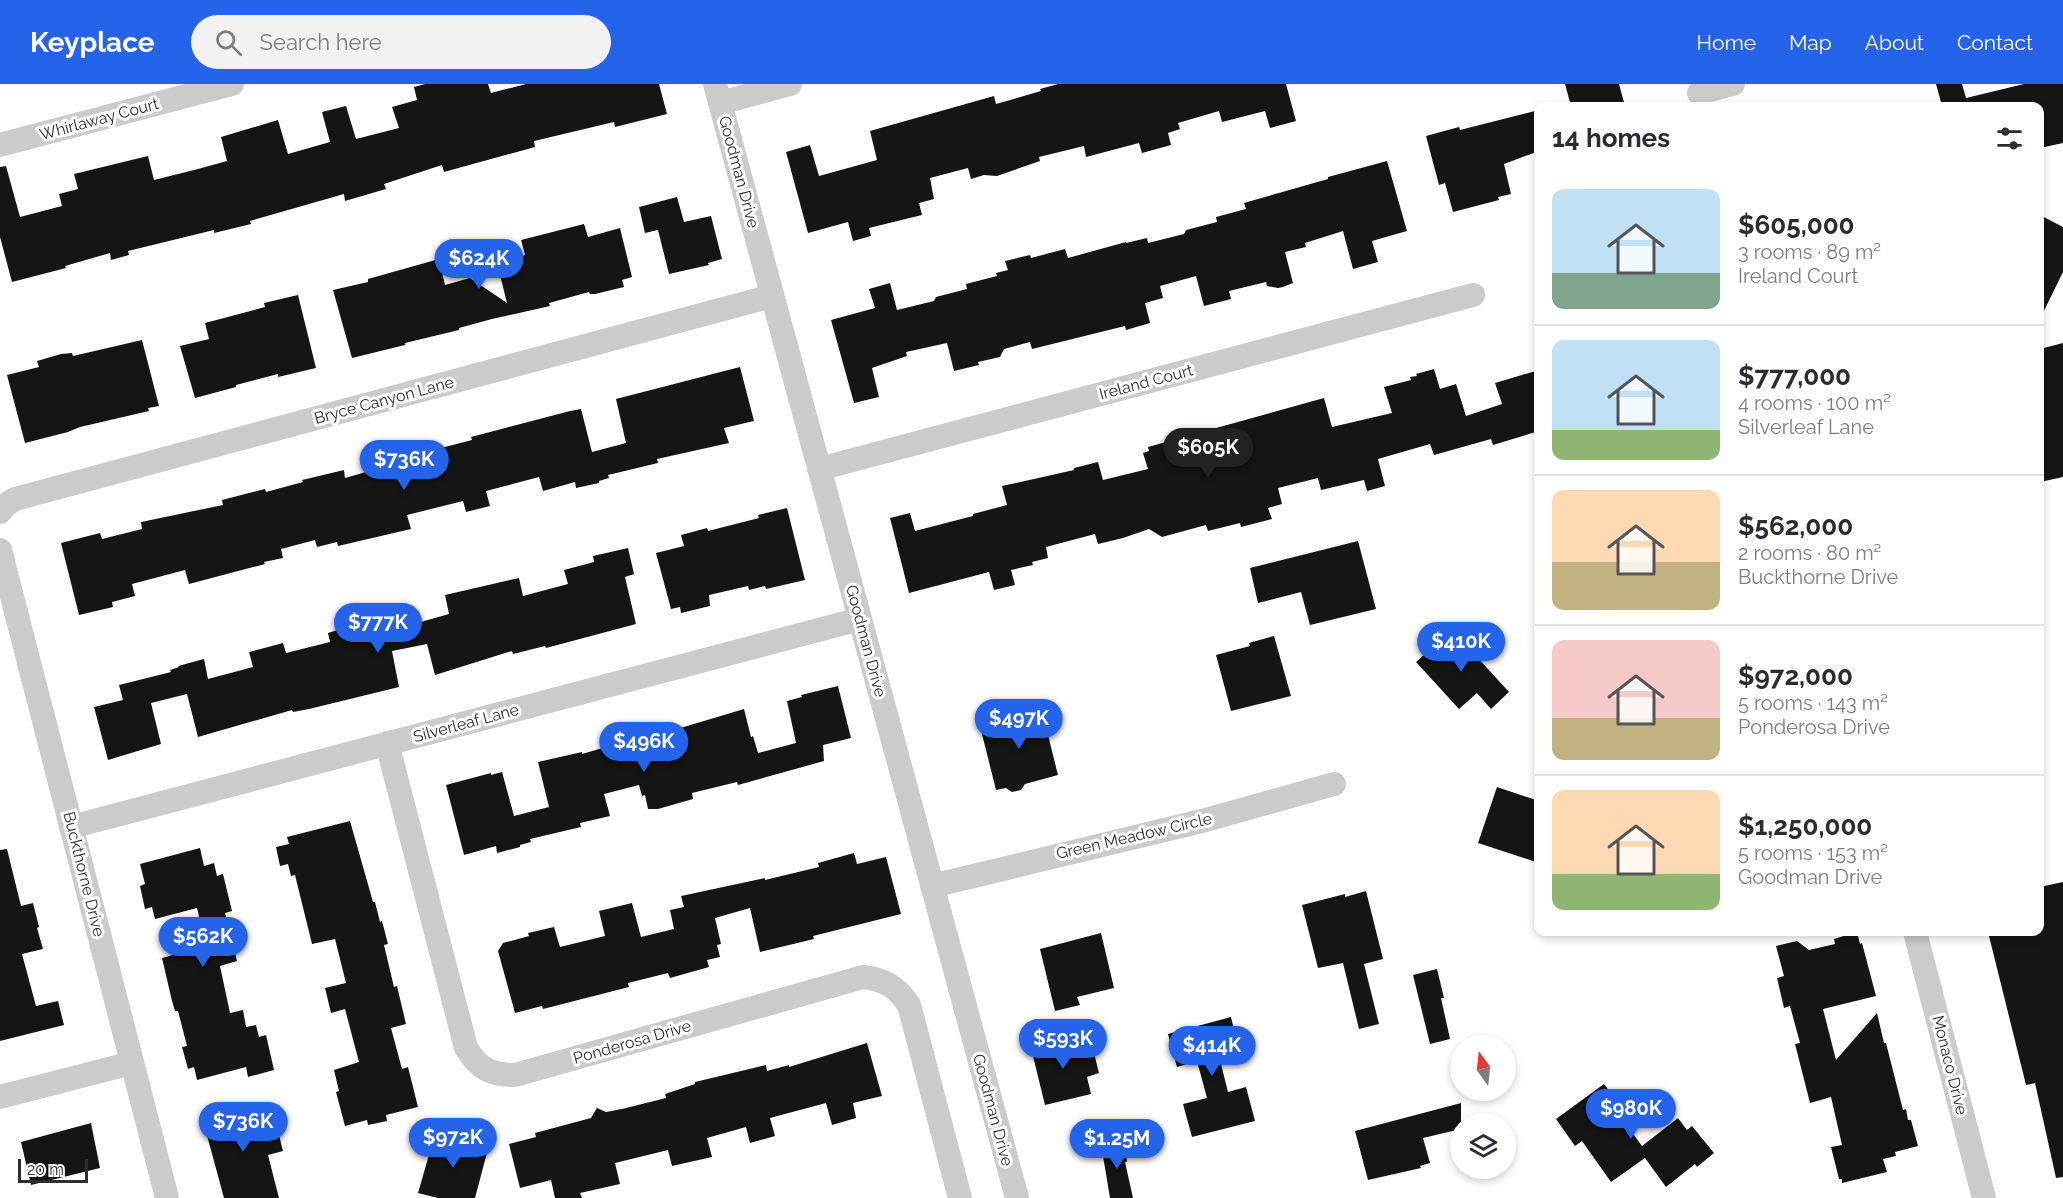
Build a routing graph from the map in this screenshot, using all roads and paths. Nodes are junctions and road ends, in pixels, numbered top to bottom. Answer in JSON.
{"nodes":[{"id":1,"x":232,"y":84,"type":"edge"},
{"id":2,"x":790,"y":84,"type":"edge"},
{"id":3,"x":1733,"y":84,"type":"edge"},
{"id":4,"x":717,"y":94,"type":"edge"},
{"id":5,"x":1699,"y":94,"type":"edge"},
{"id":6,"x":0,"y":145,"type":"edge"},
{"id":7,"x":1473,"y":295,"type":"dead end"},
{"id":8,"x":772,"y":296,"type":"junction"},
{"id":9,"x":819,"y":470,"type":"junction"},
{"id":10,"x":0,"y":512,"type":"edge"},
{"id":11,"x":0,"y":550,"type":"edge"},
{"id":12,"x":860,"y":619,"type":"junction"},
{"id":13,"x":387,"y":743,"type":"junction"},
{"id":14,"x":1334,"y":783,"type":"dead end"},
{"id":15,"x":72,"y":827,"type":"junction"},
{"id":16,"x":932,"y":886,"type":"junction"},
{"id":17,"x":1916,"y":936,"type":"edge"},
{"id":18,"x":132,"y":1063,"type":"junction"},
{"id":19,"x":0,"y":1097,"type":"edge"},
{"id":20,"x":167,"y":1198,"type":"edge"},
{"id":21,"x":960,"y":1198,"type":"edge"},
{"id":22,"x":1017,"y":1198,"type":"edge"},
{"id":23,"x":1984,"y":1198,"type":"edge"}],
"edges":[{"from":1,"to":6,"type":"street","name":"Whirlaway Court"},
{"from":2,"to":4,"type":"street"},
{"from":3,"to":5,"type":"street"},
{"from":4,"to":8,"type":"street","name":"Goodman Drive"},
{"from":7,"to":9,"type":"street","name":"Ireland Court"},
{"from":8,"to":9,"type":"street","name":"Goodman Drive"},
{"from":8,"to":10,"type":"street","name":"Bryce Canyon Lane"},
{"from":9,"to":12,"type":"street","name":"Goodman Drive"},
{"from":11,"to":15,"type":"street","name":"Buckthorne Drive"},
{"from":12,"to":13,"type":"street","name":"Silverleaf Lane"},
{"from":12,"to":16,"type":"street","name":"Goodman Drive"},
{"from":13,"to":15,"type":"street","name":"Silverleaf Lane"},
{"from":13,"to":21,"type":"street","name":"Ponderosa Drive"},
{"from":14,"to":16,"type":"street","name":"Green Meadow Circle"},
{"from":15,"to":18,"type":"street","name":"Buckthorne Drive"},
{"from":16,"to":22,"type":"street","name":"Goodman Drive"},
{"from":17,"to":23,"type":"street","name":"Monaco Drive"},
{"from":18,"to":19,"type":"street"},
{"from":18,"to":20,"type":"street","name":"Buckthorne Drive"}]}
